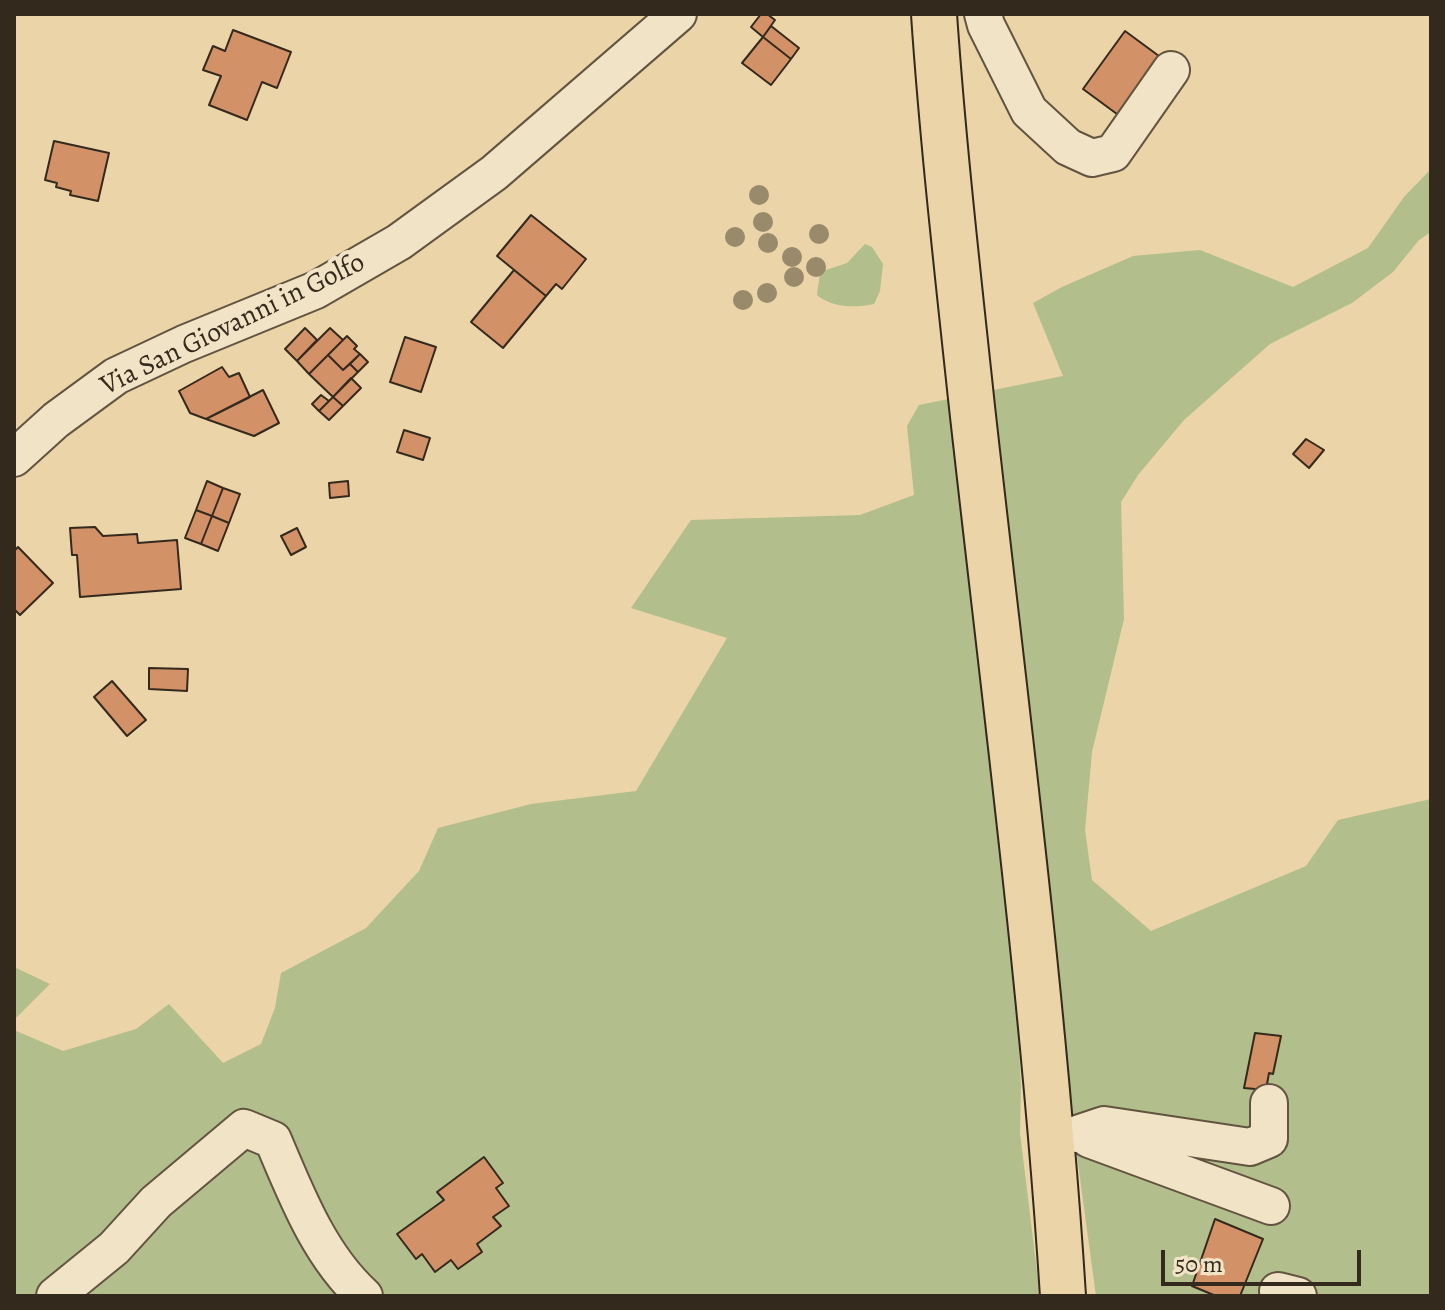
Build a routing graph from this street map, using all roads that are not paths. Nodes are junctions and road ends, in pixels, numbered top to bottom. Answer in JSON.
{"nodes":[{"id":1,"x":678,"y":14,"type":"edge"},
{"id":2,"x":934,"y":14,"type":"edge"},
{"id":3,"x":983,"y":14,"type":"edge"},
{"id":4,"x":1171,"y":70,"type":"dead end"},
{"id":5,"x":14,"y":458,"type":"edge"},
{"id":6,"x":1269,"y":1103,"type":"dead end"},
{"id":7,"x":1065,"y":1135,"type":"junction"},
{"id":8,"x":1271,"y":1206,"type":"dead end"},
{"id":9,"x":55,"y":1296,"type":"edge"},
{"id":10,"x":364,"y":1296,"type":"edge"},
{"id":11,"x":1063,"y":1296,"type":"edge"}],
"edges":[{"from":1,"to":5,"type":"street","name":"Via San Giovanni in Golfo"},
{"from":2,"to":7,"type":"main road"},
{"from":3,"to":4,"type":"street"},
{"from":6,"to":7,"type":"street"},
{"from":7,"to":8,"type":"street"},
{"from":7,"to":11,"type":"main road"},
{"from":9,"to":10,"type":"street"}]}
